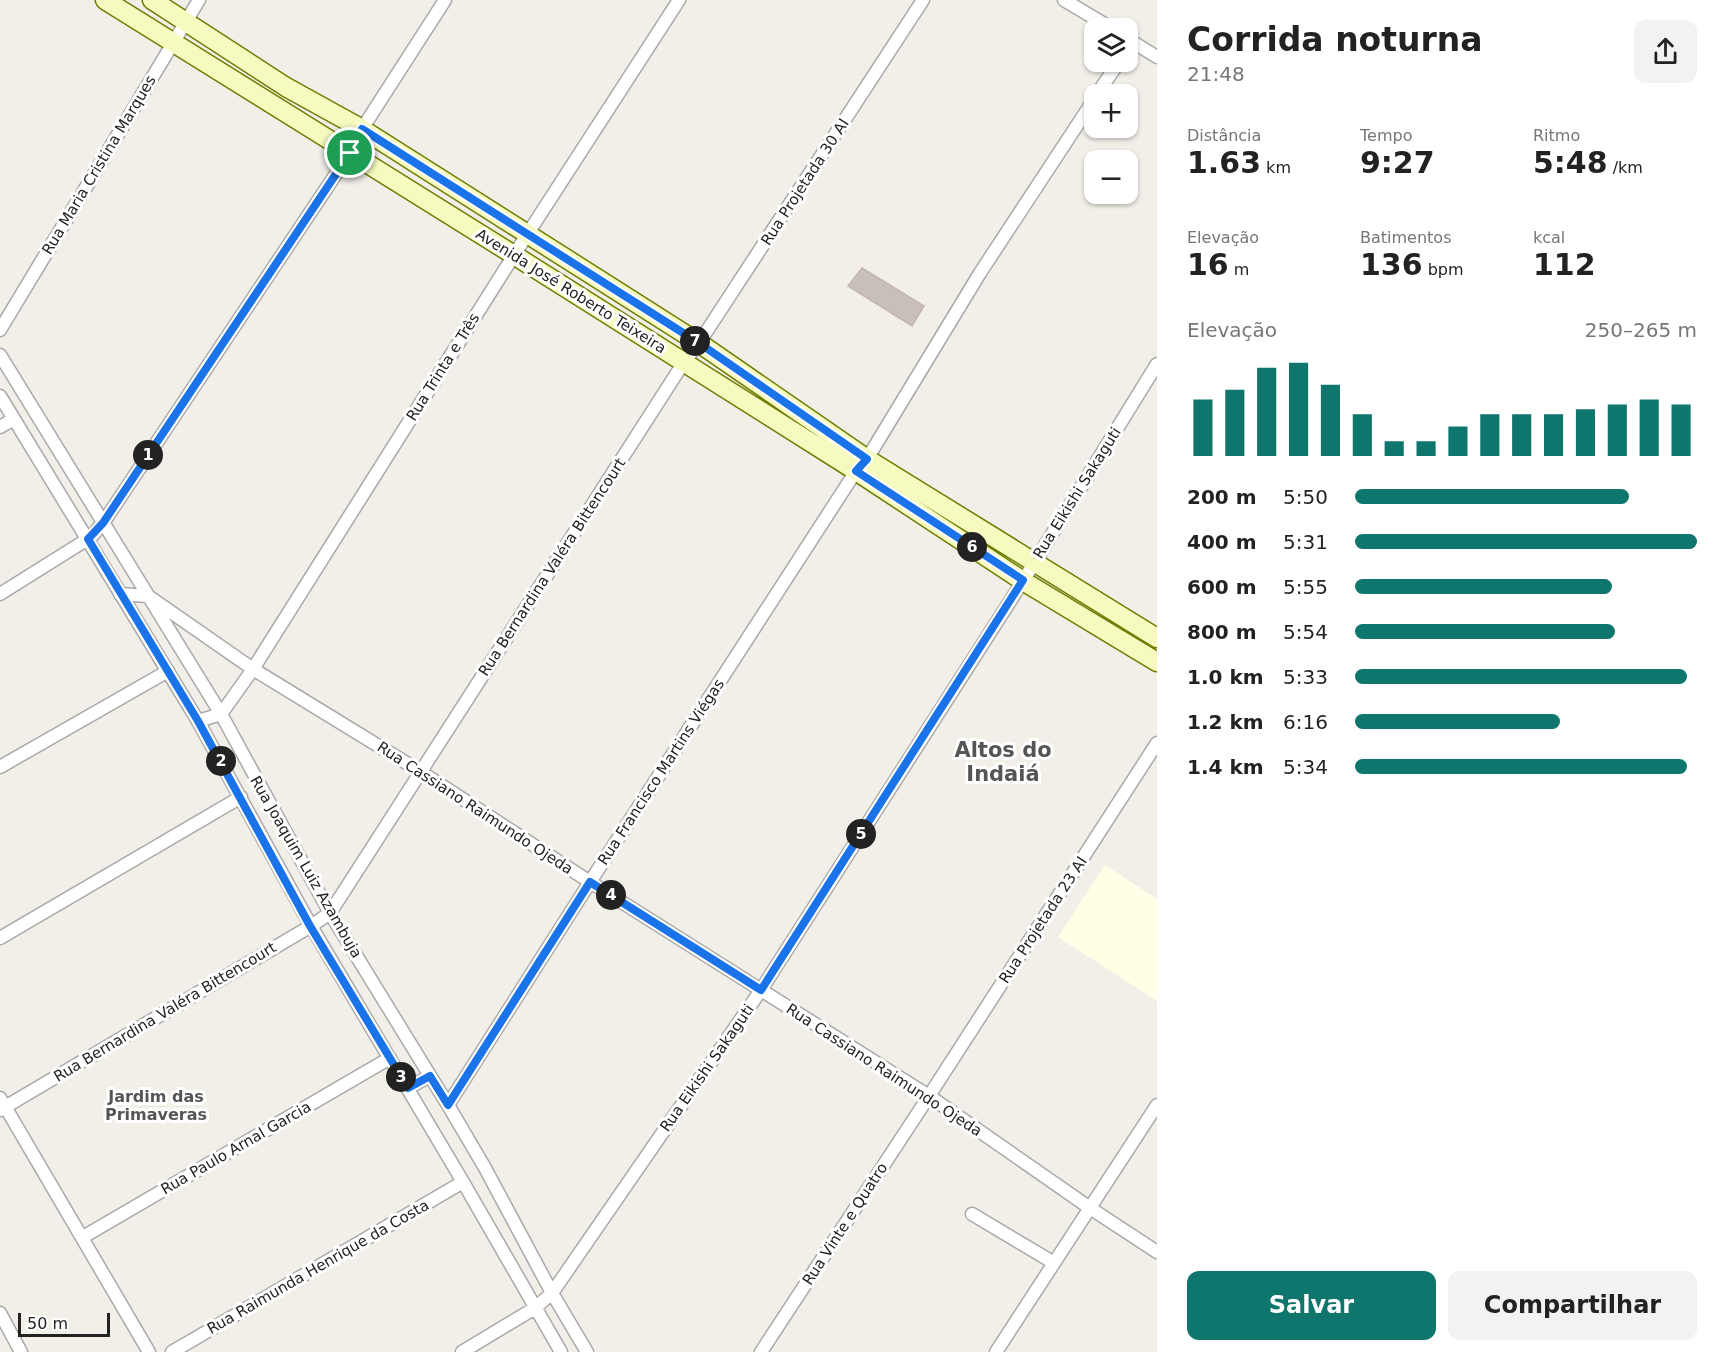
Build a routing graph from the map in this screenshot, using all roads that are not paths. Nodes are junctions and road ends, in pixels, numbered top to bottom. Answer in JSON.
{"nodes":[{"id":1,"x":105,"y":0,"type":"edge"},
{"id":2,"x":152,"y":0,"type":"edge"},
{"id":3,"x":199,"y":0,"type":"edge"},
{"id":4,"x":445,"y":0,"type":"edge"},
{"id":5,"x":679,"y":0,"type":"edge"},
{"id":6,"x":923,"y":0,"type":"edge"},
{"id":7,"x":1064,"y":0,"type":"edge"},
{"id":8,"x":1094,"y":18,"type":"edge"},
{"id":9,"x":185,"y":22,"type":"junction"},
{"id":10,"x":173,"y":42,"type":"junction"},
{"id":11,"x":1138,"y":48,"type":"edge"},
{"id":12,"x":1157,"y":57,"type":"edge"},
{"id":13,"x":1084,"y":114,"type":"edge"},
{"id":14,"x":362,"y":129,"type":"junction"},
{"id":15,"x":350,"y":153,"type":"junction"},
{"id":16,"x":527,"y":235,"type":"junction"},
{"id":17,"x":514,"y":255,"type":"junction"},
{"id":18,"x":0,"y":330,"type":"edge"},
{"id":19,"x":699,"y":343,"type":"junction"},
{"id":20,"x":0,"y":355,"type":"edge"},
{"id":21,"x":684,"y":362,"type":"junction"},
{"id":22,"x":1157,"y":364,"type":"edge"},
{"id":23,"x":0,"y":396,"type":"edge"},
{"id":24,"x":14,"y":419,"type":"junction"},
{"id":25,"x":0,"y":427,"type":"edge"},
{"id":26,"x":861,"y":465,"type":"junction"},
{"id":27,"x":103,"y":523,"type":"junction"},
{"id":28,"x":88,"y":539,"type":"junction"},
{"id":29,"x":1035,"y":561,"type":"junction"},
{"id":30,"x":1023,"y":580,"type":"junction"},
{"id":31,"x":0,"y":594,"type":"edge"},
{"id":32,"x":120,"y":594,"type":"junction"},
{"id":33,"x":147,"y":596,"type":"junction"},
{"id":34,"x":1157,"y":638,"type":"edge"},
{"id":35,"x":1157,"y":662,"type":"edge"},
{"id":36,"x":253,"y":669,"type":"junction"},
{"id":37,"x":168,"y":671,"type":"junction"},
{"id":38,"x":220,"y":714,"type":"junction"},
{"id":39,"x":198,"y":721,"type":"junction"},
{"id":40,"x":1157,"y":743,"type":"edge"},
{"id":41,"x":0,"y":768,"type":"edge"},
{"id":42,"x":421,"y":772,"type":"junction"},
{"id":43,"x":241,"y":797,"type":"junction"},
{"id":44,"x":590,"y":882,"type":"junction"},
{"id":45,"x":330,"y":914,"type":"junction"},
{"id":46,"x":310,"y":926,"type":"junction"},
{"id":47,"x":0,"y":938,"type":"edge"},
{"id":48,"x":761,"y":990,"type":"junction"},
{"id":49,"x":390,"y":1058,"type":"junction"},
{"id":50,"x":430,"y":1076,"type":"junction"},
{"id":51,"x":408,"y":1088,"type":"junction"},
{"id":52,"x":928,"y":1096,"type":"junction"},
{"id":53,"x":2,"y":1105,"type":"edge"},
{"id":54,"x":448,"y":1105,"type":"junction"},
{"id":55,"x":1157,"y":1105,"type":"edge"},
{"id":56,"x":463,"y":1182,"type":"junction"},
{"id":57,"x":1090,"y":1208,"type":"junction"},
{"id":58,"x":972,"y":1215,"type":"dead end"},
{"id":59,"x":83,"y":1237,"type":"junction"},
{"id":60,"x":1157,"y":1252,"type":"edge"},
{"id":61,"x":1054,"y":1263,"type":"junction"},
{"id":62,"x":552,"y":1293,"type":"junction"},
{"id":63,"x":535,"y":1308,"type":"junction"},
{"id":64,"x":0,"y":1313,"type":"edge"},
{"id":65,"x":21,"y":1352,"type":"edge"},
{"id":66,"x":149,"y":1352,"type":"edge"},
{"id":67,"x":172,"y":1352,"type":"edge"},
{"id":68,"x":462,"y":1352,"type":"edge"},
{"id":69,"x":561,"y":1352,"type":"edge"},
{"id":70,"x":587,"y":1352,"type":"edge"},
{"id":71,"x":761,"y":1352,"type":"edge"},
{"id":72,"x":996,"y":1352,"type":"edge"}],
"edges":[{"from":1,"to":10,"type":"street","name":"Avenida José Roberto Teixeira"},
{"from":2,"to":9,"type":"street","name":"Avenida José Roberto Teixeira"},
{"from":3,"to":9,"type":"street","name":"Rua Maria Cristina Marques"},
{"from":4,"to":14,"type":"street"},
{"from":5,"to":16,"type":"street","name":"Rua Trinta e Três"},
{"from":6,"to":19,"type":"street","name":"Rua Projetada 30 AI"},
{"from":7,"to":8,"type":"street"},
{"from":9,"to":10,"type":"street","name":"Rua Maria Cristina Marques"},
{"from":9,"to":14,"type":"street","name":"Avenida José Roberto Teixeira"},
{"from":10,"to":15,"type":"street","name":"Avenida José Roberto Teixeira"},
{"from":10,"to":18,"type":"street","name":"Rua Maria Cristina Marques"},
{"from":11,"to":12,"type":"street"},
{"from":13,"to":26,"type":"street","name":"Rua Francisco Martins Viégas"},
{"from":14,"to":15,"type":"street"},
{"from":14,"to":16,"type":"street","name":"Avenida José Roberto Teixeira"},
{"from":15,"to":17,"type":"street","name":"Avenida José Roberto Teixeira"},
{"from":15,"to":27,"type":"street"},
{"from":16,"to":17,"type":"street","name":"Rua Trinta e Três"},
{"from":16,"to":19,"type":"street","name":"Avenida José Roberto Teixeira"},
{"from":17,"to":21,"type":"street","name":"Avenida José Roberto Teixeira"},
{"from":17,"to":36,"type":"street","name":"Rua Trinta e Três"},
{"from":19,"to":21,"type":"street","name":"Rua Projetada 30 AI"},
{"from":19,"to":26,"type":"street","name":"Avenida José Roberto Teixeira"},
{"from":20,"to":27,"type":"street","name":"Rua Joaquim Luiz Azambuja"},
{"from":21,"to":26,"type":"street","name":"Avenida José Roberto Teixeira"},
{"from":21,"to":42,"type":"street","name":"Rua Bernardina Valéra Bittencourt"},
{"from":22,"to":29,"type":"street","name":"Rua Eikishi Sakaguti"},
{"from":23,"to":24,"type":"street","name":"Rua Joaquim Luiz Azambuja"},
{"from":24,"to":25,"type":"street"},
{"from":24,"to":28,"type":"street","name":"Rua Joaquim Luiz Azambuja"},
{"from":26,"to":29,"type":"street","name":"Avenida José Roberto Teixeira"},
{"from":26,"to":30,"type":"street","name":"Avenida José Roberto Teixeira"},
{"from":26,"to":44,"type":"street","name":"Rua Francisco Martins Viégas"},
{"from":27,"to":28,"type":"street"},
{"from":27,"to":33,"type":"street","name":"Rua Joaquim Luiz Azambuja"},
{"from":28,"to":31,"type":"street"},
{"from":28,"to":32,"type":"street","name":"Rua Joaquim Luiz Azambuja"},
{"from":29,"to":30,"type":"street","name":"Rua Eikishi Sakaguti"},
{"from":29,"to":34,"type":"street","name":"Avenida José Roberto Teixeira"},
{"from":30,"to":35,"type":"street","name":"Avenida José Roberto Teixeira"},
{"from":30,"to":48,"type":"street","name":"Rua Eikishi Sakaguti"},
{"from":32,"to":33,"type":"street"},
{"from":32,"to":37,"type":"street","name":"Rua Joaquim Luiz Azambuja"},
{"from":33,"to":36,"type":"street","name":"Rua Cassiano Raimundo Ojeda"},
{"from":33,"to":38,"type":"street","name":"Rua Joaquim Luiz Azambuja"},
{"from":36,"to":38,"type":"street","name":"Rua Trinta e Três"},
{"from":36,"to":42,"type":"street","name":"Rua Cassiano Raimundo Ojeda"},
{"from":37,"to":39,"type":"street","name":"Rua Joaquim Luiz Azambuja"},
{"from":37,"to":41,"type":"street"},
{"from":38,"to":39,"type":"street"},
{"from":38,"to":45,"type":"street","name":"Rua Joaquim Luiz Azambuja"},
{"from":39,"to":43,"type":"street","name":"Rua Joaquim Luiz Azambuja"},
{"from":40,"to":52,"type":"street","name":"Rua Projetada 23 AI"},
{"from":42,"to":44,"type":"street","name":"Rua Cassiano Raimundo Ojeda"},
{"from":42,"to":45,"type":"street","name":"Rua Bernardina Valéra Bittencourt"},
{"from":43,"to":46,"type":"street","name":"Rua Joaquim Luiz Azambuja"},
{"from":43,"to":47,"type":"street"},
{"from":44,"to":48,"type":"street","name":"Rua Cassiano Raimundo Ojeda"},
{"from":44,"to":54,"type":"street","name":"Rua Francisco Martins Viégas"},
{"from":45,"to":46,"type":"street","name":"Rua Bernardina Valéra Bittencourt"},
{"from":45,"to":50,"type":"street","name":"Rua Joaquim Luiz Azambuja"},
{"from":46,"to":49,"type":"street","name":"Rua Joaquim Luiz Azambuja"},
{"from":46,"to":53,"type":"street","name":"Rua Bernardina Valéra Bittencourt"},
{"from":48,"to":52,"type":"street","name":"Rua Cassiano Raimundo Ojeda"},
{"from":48,"to":62,"type":"street","name":"Rua Eikishi Sakaguti"},
{"from":49,"to":51,"type":"street","name":"Rua Joaquim Luiz Azambuja"},
{"from":49,"to":59,"type":"street","name":"Rua Paulo Arnal Garcia"},
{"from":50,"to":51,"type":"street"},
{"from":50,"to":54,"type":"street","name":"Rua Joaquim Luiz Azambuja"},
{"from":51,"to":56,"type":"street","name":"Rua Joaquim Luiz Azambuja"},
{"from":52,"to":57,"type":"street","name":"Rua Cassiano Raimundo Ojeda"},
{"from":52,"to":71,"type":"street","name":"Rua Vinte e Quatro"},
{"from":53,"to":59,"type":"street"},
{"from":54,"to":62,"type":"street","name":"Rua Joaquim Luiz Azambuja"},
{"from":55,"to":57,"type":"street"},
{"from":56,"to":63,"type":"street","name":"Rua Joaquim Luiz Azambuja"},
{"from":56,"to":67,"type":"street","name":"Rua Raimunda Henrique da Costa"},
{"from":57,"to":60,"type":"street","name":"Rua Cassiano Raimundo Ojeda"},
{"from":57,"to":61,"type":"street"},
{"from":58,"to":61,"type":"street"},
{"from":59,"to":66,"type":"street"},
{"from":61,"to":72,"type":"street"},
{"from":62,"to":63,"type":"street","name":"Rua Eikishi Sakaguti"},
{"from":62,"to":70,"type":"street","name":"Rua Joaquim Luiz Azambuja"},
{"from":63,"to":68,"type":"street","name":"Rua Eikishi Sakaguti"},
{"from":63,"to":69,"type":"street","name":"Rua Joaquim Luiz Azambuja"},
{"from":64,"to":65,"type":"street"}]}
